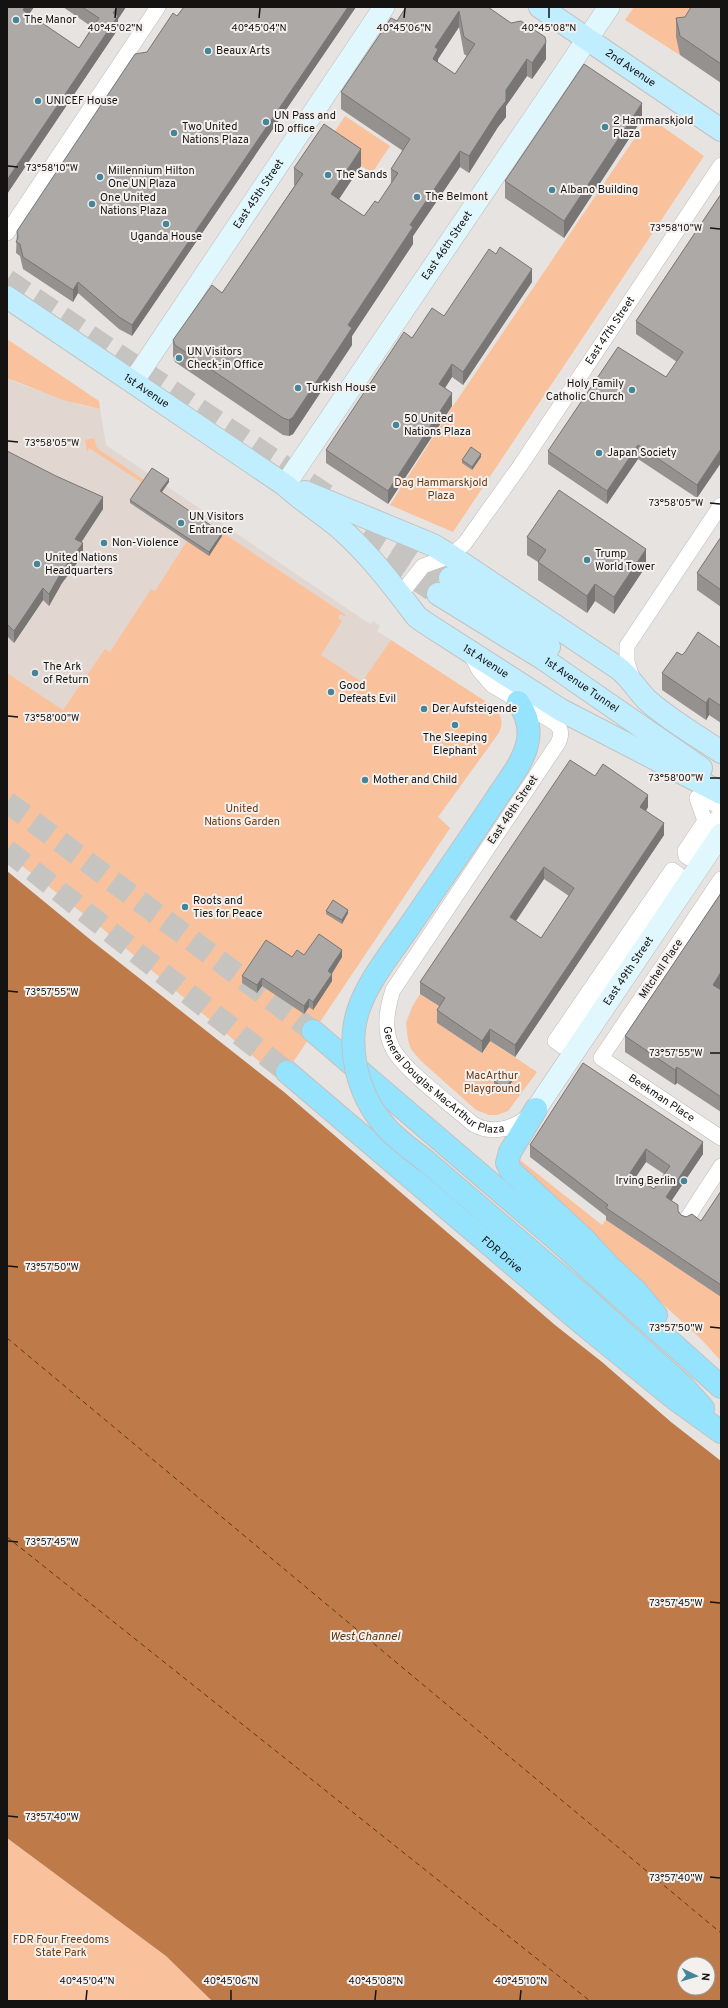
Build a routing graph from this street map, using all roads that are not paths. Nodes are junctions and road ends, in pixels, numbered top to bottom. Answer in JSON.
{"nodes":[{"id":1,"x":158,"y":7,"type":"edge"},
{"id":2,"x":384,"y":7,"type":"edge"},
{"id":3,"x":540,"y":7,"type":"edge"},
{"id":4,"x":609,"y":7,"type":"edge"},
{"id":5,"x":588,"y":40,"type":"junction"},
{"id":6,"x":721,"y":130,"type":"edge"},
{"id":7,"x":721,"y":165,"type":"edge"},
{"id":8,"x":7,"y":233,"type":"edge"},
{"id":9,"x":7,"y":297,"type":"edge"},
{"id":10,"x":134,"y":382,"type":"junction"},
{"id":11,"x":285,"y":485,"type":"junction"},
{"id":12,"x":721,"y":505,"type":"edge"},
{"id":13,"x":451,"y":556,"type":"junction"},
{"id":14,"x":400,"y":595,"type":"junction"},
{"id":15,"x":469,"y":653,"type":"junction"},
{"id":16,"x":634,"y":682,"type":"junction"},
{"id":17,"x":518,"y":702,"type":"junction"},
{"id":18,"x":721,"y":752,"type":"edge"},
{"id":19,"x":721,"y":763,"type":"edge"},
{"id":20,"x":721,"y":782,"type":"edge"},
{"id":21,"x":721,"y":793,"type":"edge"},
{"id":22,"x":721,"y":808,"type":"edge"},
{"id":23,"x":721,"y":812,"type":"edge"},
{"id":24,"x":721,"y":834,"type":"edge"},
{"id":25,"x":678,"y":874,"type":"joint"},
{"id":26,"x":721,"y":879,"type":"edge"},
{"id":27,"x":393,"y":990,"type":"joint"},
{"id":28,"x":313,"y":1031,"type":"tunnel mouth"},
{"id":29,"x":601,"y":1058,"type":"joint"},
{"id":30,"x":287,"y":1072,"type":"tunnel mouth"},
{"id":31,"x":536,"y":1109,"type":"junction"},
{"id":32,"x":721,"y":1138,"type":"edge"},
{"id":33,"x":721,"y":1166,"type":"edge"},
{"id":34,"x":686,"y":1220,"type":"edge"},
{"id":35,"x":684,"y":1356,"type":"junction"},
{"id":36,"x":721,"y":1387,"type":"edge"},
{"id":37,"x":721,"y":1428,"type":"edge"},
{"id":38,"x":721,"y":1432,"type":"edge"}],
"edges":[{"from":1,"to":8,"type":"street"},
{"from":2,"to":10,"type":"main road","name":"East 45th Street"},
{"from":3,"to":5,"type":"main road","name":"2nd Avenue"},
{"from":4,"to":5,"type":"main road","name":"East 46th Street"},
{"from":5,"to":6,"type":"main road","name":"2nd Avenue"},
{"from":5,"to":11,"type":"main road","name":"East 46th Street"},
{"from":7,"to":13,"type":"street","name":"East 47th Street"},
{"from":9,"to":10,"type":"main road","name":"1st Avenue"},
{"from":10,"to":11,"type":"main road","name":"1st Avenue"},
{"from":11,"to":13,"type":"main road","name":"1st Avenue"},
{"from":11,"to":14,"type":"main road","name":"1st Avenue"},
{"from":12,"to":16,"type":"street"},
{"from":13,"to":14,"type":"street","name":"East 47th Street"},
{"from":13,"to":16,"type":"main road","name":"1st Avenue"},
{"from":14,"to":15,"type":"main road","name":"1st Avenue"},
{"from":15,"to":17,"type":"street","name":"East 48th Street"},
{"from":15,"to":21,"type":"main road","name":"1st Avenue"},
{"from":16,"to":18,"type":"main road","name":"1st Avenue"},
{"from":17,"to":27,"type":"street","name":"East 48th Street"},
{"from":17,"to":37,"type":"highway","bridge":true},
{"from":19,"to":20,"type":"main road","name":"1st Avenue Tunnel"},
{"from":22,"to":23,"type":"street"},
{"from":24,"to":31,"type":"main road","name":"East 49th Street"},
{"from":25,"to":25,"type":"street"},
{"from":26,"to":29,"type":"street","name":"Mitchell Place"},
{"from":27,"to":31,"type":"street","name":"General Douglas MacArthur Plaza"},
{"from":28,"to":35,"type":"highway"},
{"from":29,"to":32,"type":"street","name":"Beekman Place"},
{"from":30,"to":38,"type":"highway","name":"FDR Drive"},
{"from":31,"to":35,"type":"highway"},
{"from":33,"to":34,"type":"street"},
{"from":35,"to":36,"type":"highway"}]}
